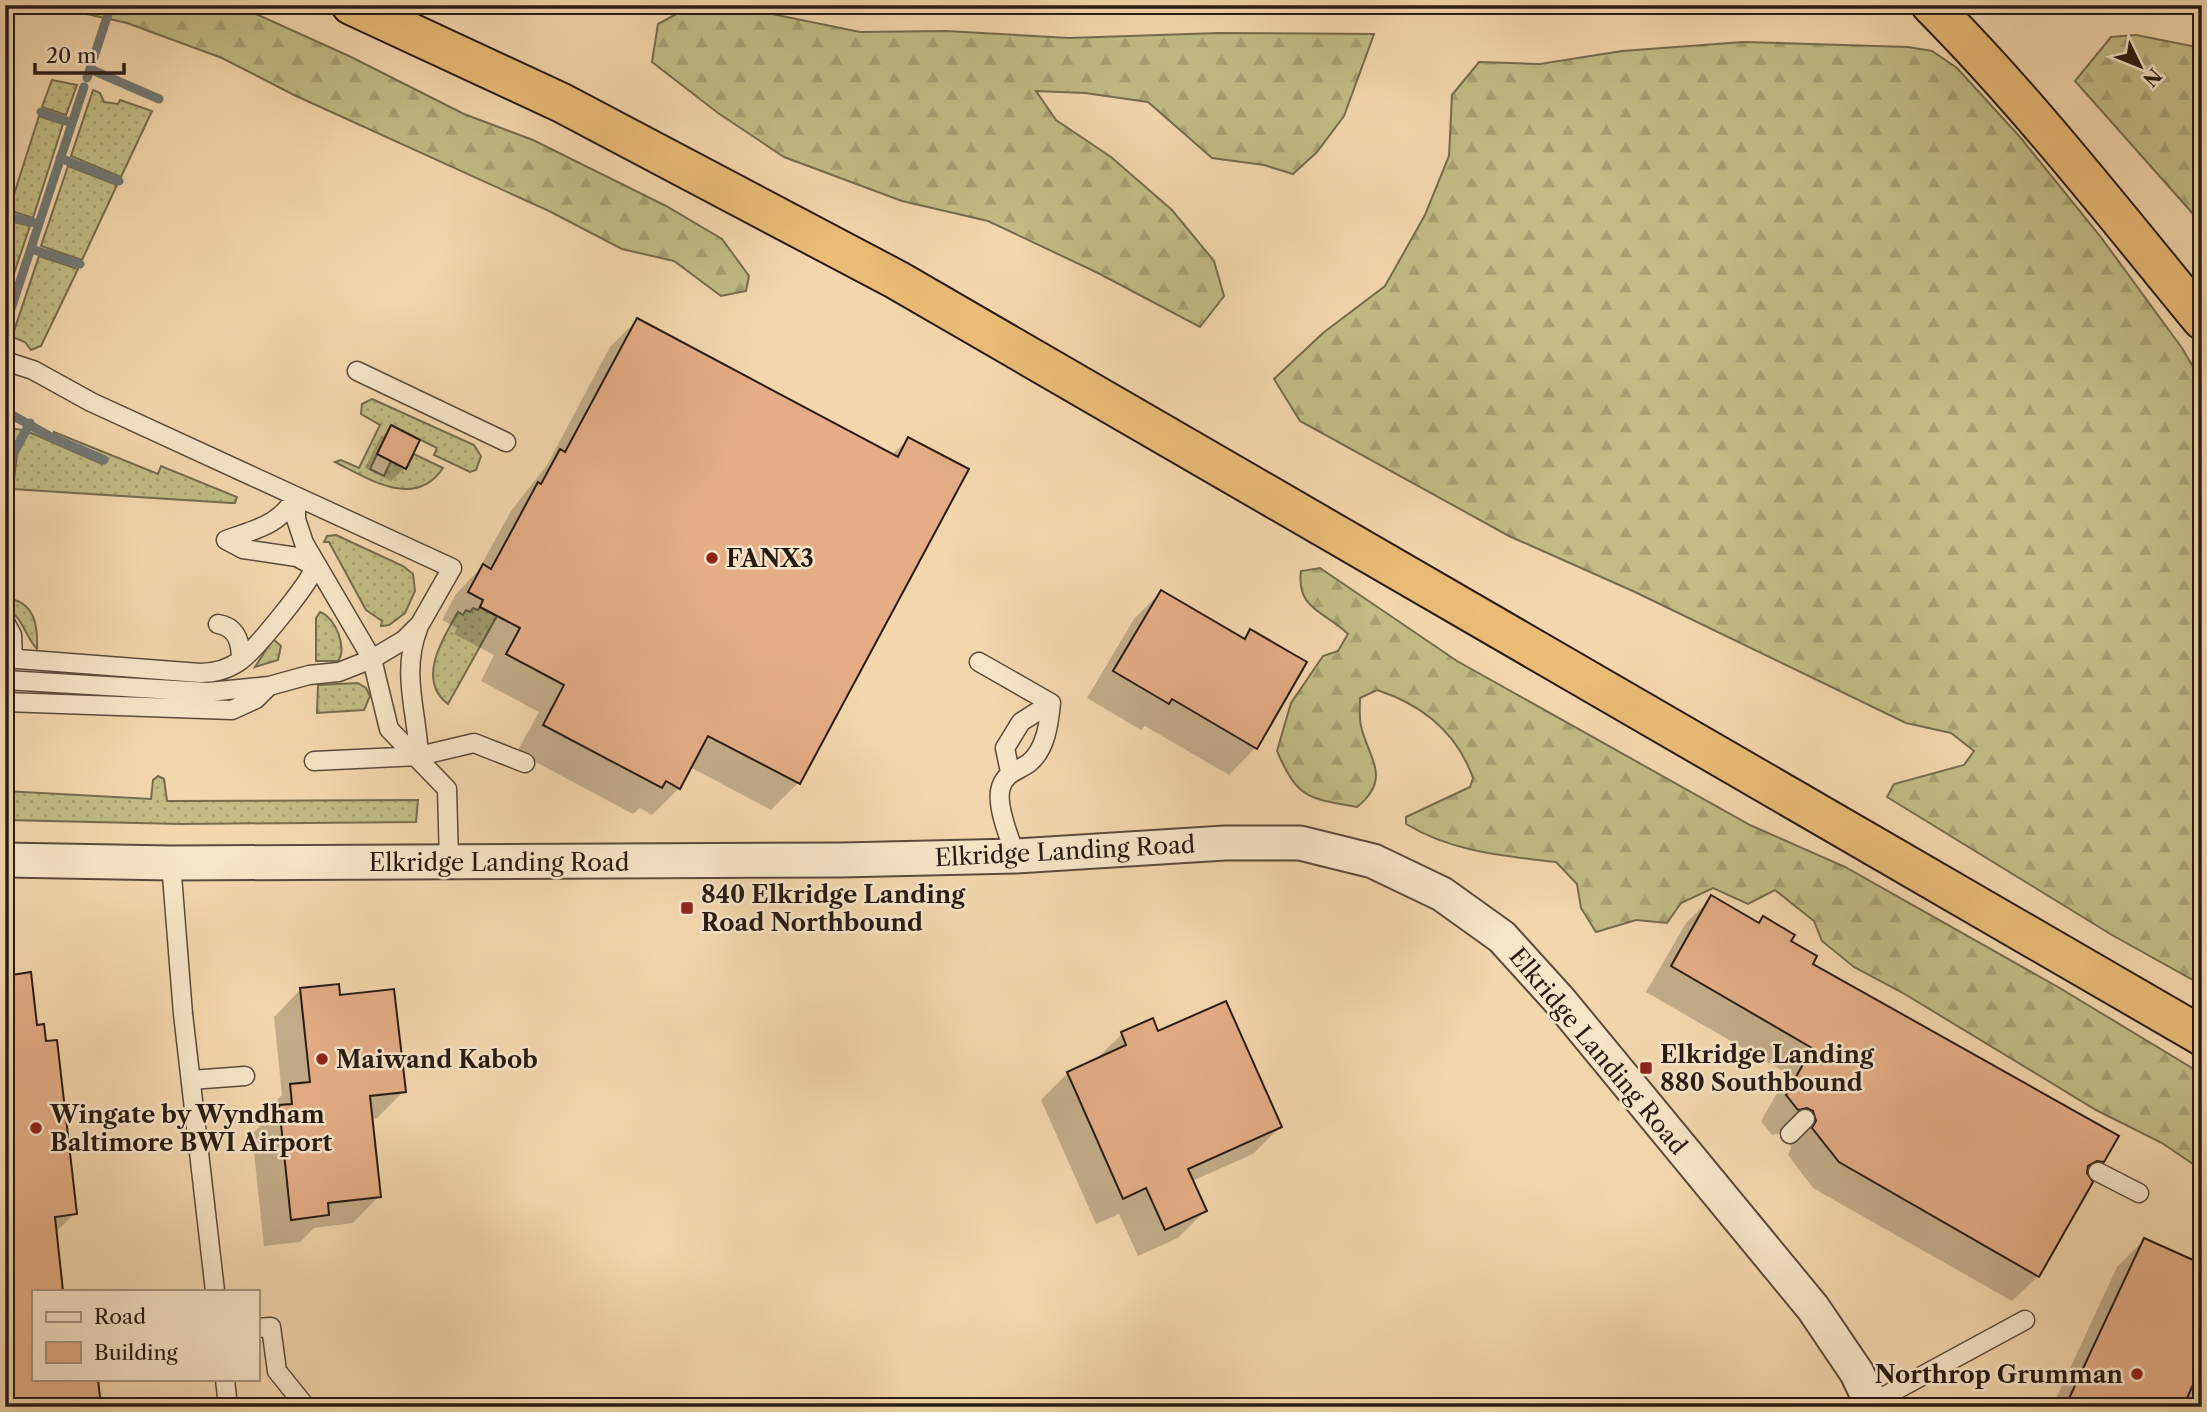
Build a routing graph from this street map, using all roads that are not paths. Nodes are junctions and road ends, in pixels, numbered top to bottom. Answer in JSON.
{"nodes":[{"id":1,"x":351,"y":5,"type":"edge"},
{"id":2,"x":1931,"y":5,"type":"edge"},
{"id":3,"x":2202,"y":320,"type":"edge"},
{"id":4,"x":5,"y":361,"type":"edge"},
{"id":5,"x":357,"y":371,"type":"dead end"},
{"id":6,"x":506,"y":442,"type":"dead end"},
{"id":7,"x":296,"y":497,"type":"junction"},
{"id":8,"x":315,"y":567,"type":"junction"},
{"id":9,"x":5,"y":622,"type":"edge"},
{"id":10,"x":218,"y":624,"type":"dead end"},
{"id":11,"x":420,"y":624,"type":"junction"},
{"id":12,"x":9,"y":659,"type":"edge"},
{"id":13,"x":372,"y":659,"type":"junction"},
{"id":14,"x":241,"y":660,"type":"junction"},
{"id":15,"x":979,"y":662,"type":"dead end"},
{"id":16,"x":5,"y":680,"type":"edge"},
{"id":17,"x":269,"y":686,"type":"junction"},
{"id":18,"x":5,"y":702,"type":"edge"},
{"id":19,"x":1051,"y":703,"type":"junction"},
{"id":20,"x":419,"y":756,"type":"junction"},
{"id":21,"x":314,"y":761,"type":"dead end"},
{"id":22,"x":525,"y":763,"type":"dead end"},
{"id":23,"x":1010,"y":772,"type":"junction"},
{"id":24,"x":1016,"y":856,"type":"junction"},
{"id":25,"x":5,"y":860,"type":"edge"},
{"id":26,"x":450,"y":861,"type":"junction"},
{"id":27,"x":171,"y":863,"type":"junction"},
{"id":28,"x":2202,"y":1036,"type":"edge"},
{"id":29,"x":245,"y":1076,"type":"dead end"},
{"id":30,"x":191,"y":1080,"type":"junction"},
{"id":31,"x":1805,"y":1119,"type":"dead end"},
{"id":32,"x":1790,"y":1134,"type":"dead end"},
{"id":33,"x":2098,"y":1172,"type":"dead end"},
{"id":34,"x":2138,"y":1193,"type":"dead end"},
{"id":35,"x":215,"y":1290,"type":"edge"},
{"id":36,"x":2025,"y":1320,"type":"dead end"},
{"id":37,"x":259,"y":1328,"type":"edge"},
{"id":38,"x":225,"y":1380,"type":"edge"},
{"id":39,"x":1873,"y":1405,"type":"edge"},
{"id":40,"x":228,"y":1407,"type":"edge"},
{"id":41,"x":306,"y":1407,"type":"edge"}],
"edges":[{"from":1,"to":28,"type":"highway"},
{"from":2,"to":3,"type":"highway"},
{"from":4,"to":7,"type":"lane"},
{"from":5,"to":6,"type":"lane"},
{"from":7,"to":8,"type":"lane"},
{"from":7,"to":8,"type":"lane"},
{"from":7,"to":11,"type":"lane"},
{"from":8,"to":13,"type":"lane"},
{"from":8,"to":14,"type":"lane"},
{"from":9,"to":12,"type":"lane"},
{"from":10,"to":14,"type":"lane"},
{"from":11,"to":13,"type":"lane"},
{"from":11,"to":20,"type":"lane"},
{"from":12,"to":14,"type":"lane"},
{"from":13,"to":17,"type":"lane"},
{"from":13,"to":20,"type":"lane"},
{"from":15,"to":19,"type":"lane"},
{"from":16,"to":17,"type":"lane"},
{"from":17,"to":18,"type":"lane"},
{"from":19,"to":23,"type":"lane"},
{"from":19,"to":23,"type":"lane"},
{"from":20,"to":21,"type":"lane"},
{"from":20,"to":22,"type":"lane"},
{"from":20,"to":26,"type":"lane"},
{"from":23,"to":24,"type":"lane"},
{"from":24,"to":26,"type":"street","name":"Elkridge Landing Road"},
{"from":24,"to":39,"type":"street","name":"Elkridge Landing Road"},
{"from":25,"to":27,"type":"street","name":"Elkridge Landing Road"},
{"from":26,"to":27,"type":"street","name":"Elkridge Landing Road"},
{"from":27,"to":30,"type":"lane"},
{"from":29,"to":30,"type":"lane"},
{"from":30,"to":35,"type":"lane"},
{"from":31,"to":32,"type":"lane"},
{"from":33,"to":34,"type":"lane"},
{"from":36,"to":39,"type":"lane"},
{"from":37,"to":41,"type":"lane"},
{"from":38,"to":40,"type":"lane"}]}
